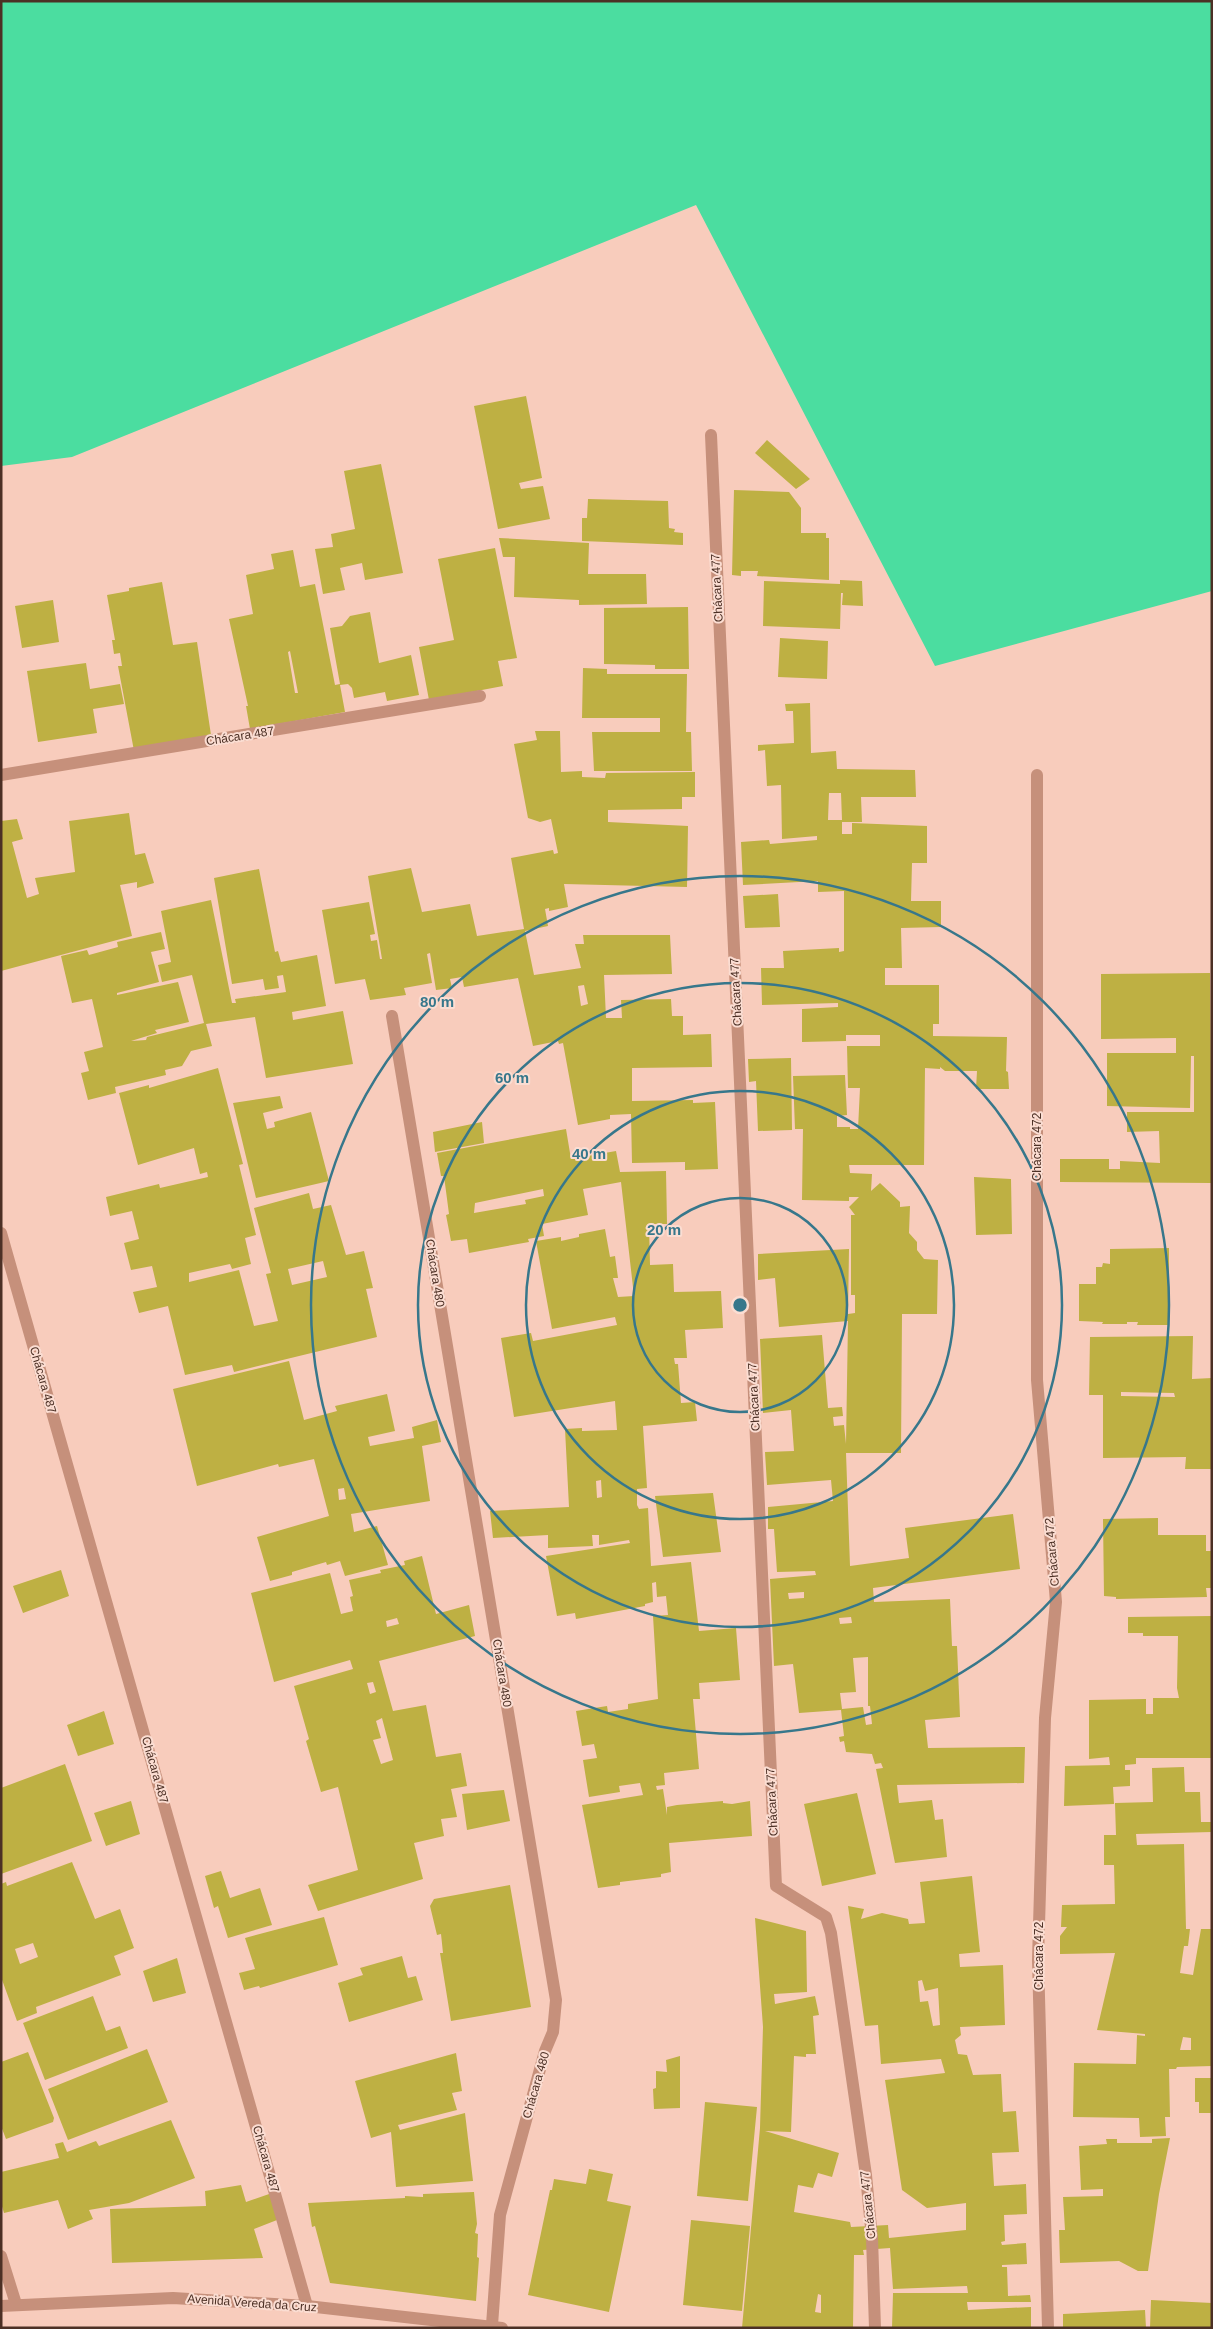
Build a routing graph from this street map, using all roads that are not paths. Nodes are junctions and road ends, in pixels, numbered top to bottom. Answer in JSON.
{"nodes":[{"id":1,"x":710,"y":435,"type":"dead end"},
{"id":2,"x":480,"y":696,"type":"dead end"},
{"id":3,"x":1,"y":775,"type":"edge"},
{"id":4,"x":1037,"y":775,"type":"dead end"},
{"id":5,"x":392,"y":1016,"type":"dead end"},
{"id":6,"x":1,"y":1233,"type":"edge"},
{"id":7,"x":1,"y":2256,"type":"edge"},
{"id":8,"x":16,"y":2304,"type":"junction"},
{"id":9,"x":1,"y":2306,"type":"edge"},
{"id":10,"x":307,"y":2306,"type":"junction"},
{"id":11,"x":497,"y":2327,"type":"edge"},
{"id":12,"x":875,"y":2328,"type":"edge"},
{"id":13,"x":1048,"y":2328,"type":"edge"}],
"edges":[{"from":1,"to":12,"type":"street","name":"Chácara 477"},
{"from":2,"to":3,"type":"street","name":"Chácara 487"},
{"from":4,"to":13,"type":"street","name":"Chácara 472"},
{"from":5,"to":11,"type":"street","name":"Chácara 480"},
{"from":6,"to":10,"type":"street","name":"Chácara 487"},
{"from":7,"to":8,"type":"street"},
{"from":8,"to":9,"type":"street","name":"Avenida Vereda da Cruz"},
{"from":8,"to":10,"type":"street","name":"Avenida Vereda da Cruz"},
{"from":10,"to":11,"type":"street","name":"Avenida Vereda da Cruz"}]}
